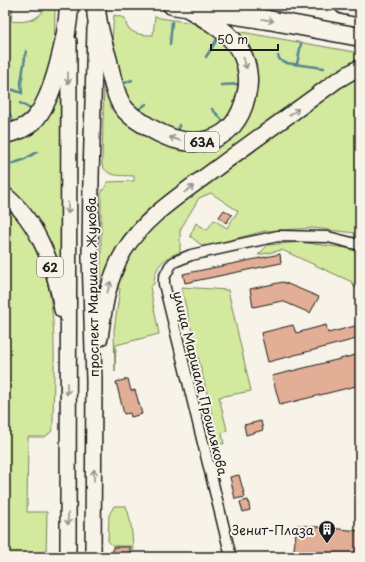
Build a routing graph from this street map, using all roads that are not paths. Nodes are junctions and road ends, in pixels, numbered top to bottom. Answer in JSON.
{"nodes":[{"id":1,"x":69,"y":5,"type":"edge"},
{"id":2,"x":344,"y":5,"type":"edge"},
{"id":3,"x":180,"y":6,"type":"edge"},
{"id":4,"x":360,"y":8,"type":"edge"},
{"id":5,"x":96,"y":11,"type":"edge"},
{"id":6,"x":69,"y":25,"type":"junction"},
{"id":7,"x":360,"y":37,"type":"edge"},
{"id":8,"x":360,"y":67,"type":"edge"},
{"id":9,"x":5,"y":134,"type":"edge"},
{"id":10,"x":5,"y":195,"type":"edge"},
{"id":11,"x":360,"y":246,"type":"edge"},
{"id":12,"x":67,"y":350,"type":"junction"},
{"id":13,"x":94,"y":381,"type":"junction"},
{"id":14,"x":68,"y":557,"type":"edge"},
{"id":15,"x":93,"y":557,"type":"edge"},
{"id":16,"x":231,"y":557,"type":"edge"}],
"edges":[{"from":1,"to":6,"type":"highway"},
{"from":2,"to":4,"type":"highway"},
{"from":3,"to":5,"type":"highway","number":"63A","one_way":true},
{"from":3,"to":7,"type":"highway","one_way":true},
{"from":5,"to":13,"type":"main road","name":"проспект Маршала Жукова"},
{"from":6,"to":9,"type":"highway"},
{"from":6,"to":12,"type":"main road","name":"проспект Маршала Жукова","one_way":true},
{"from":13,"to":8,"type":"main road","one_way":true},
{"from":10,"to":12,"type":"main road","number":"62"},
{"from":11,"to":16,"type":"street","name":"улица Маршала Прошлякова"},
{"from":12,"to":14,"type":"main road","name":"проспект Маршала Жукова","one_way":true},
{"from":15,"to":13,"type":"main road","name":"проспект Маршала Жукова","one_way":true}]}
